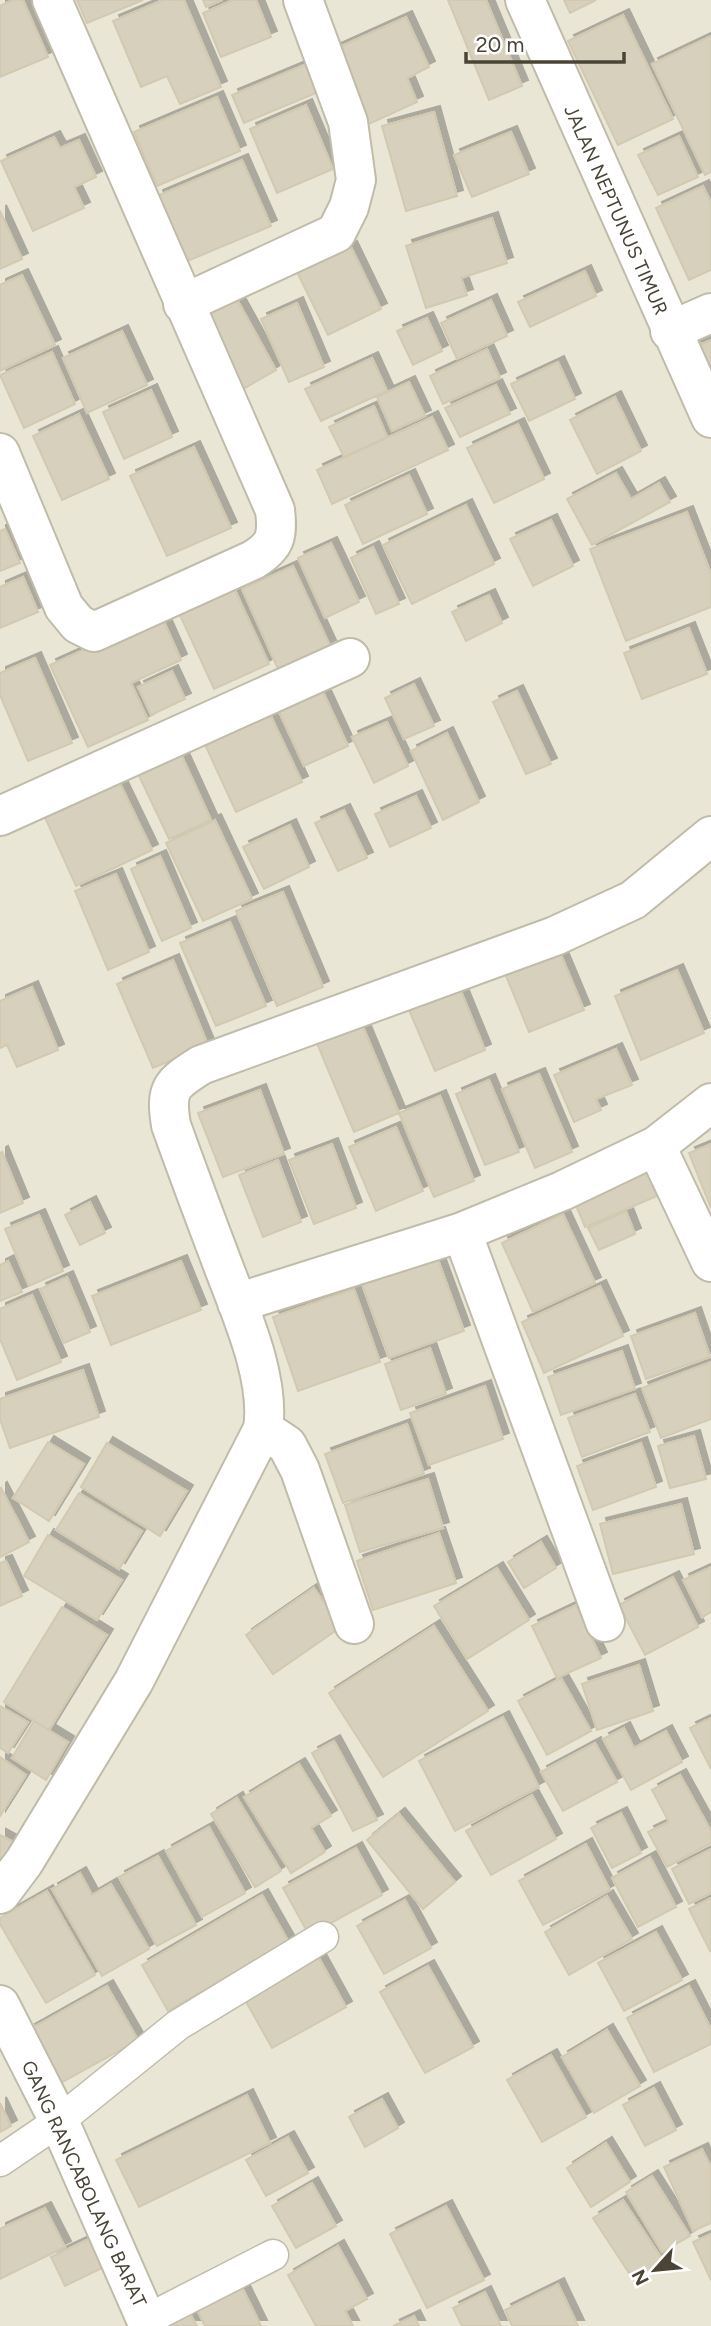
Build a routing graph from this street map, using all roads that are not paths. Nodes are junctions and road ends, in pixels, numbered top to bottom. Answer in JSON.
{"nodes":[{"id":1,"x":52,"y":0,"type":"edge"},
{"id":2,"x":303,"y":0,"type":"edge"},
{"id":3,"x":526,"y":0,"type":"edge"},
{"id":4,"x":183,"y":304,"type":"junction"},
{"id":5,"x":711,"y":313,"type":"edge"},
{"id":6,"x":670,"y":331,"type":"junction"},
{"id":7,"x":711,"y":418,"type":"edge"},
{"id":8,"x":0,"y":453,"type":"edge"},
{"id":9,"x":350,"y":658,"type":"dead end"},
{"id":10,"x":0,"y":817,"type":"edge"},
{"id":11,"x":711,"y":836,"type":"edge"},
{"id":12,"x":711,"y":1103,"type":"edge"},
{"id":13,"x":656,"y":1146,"type":"junction"},
{"id":14,"x":462,"y":1232,"type":"junction"},
{"id":15,"x":711,"y":1262,"type":"edge"},
{"id":16,"x":237,"y":1303,"type":"junction"},
{"id":17,"x":263,"y":1429,"type":"junction"},
{"id":18,"x":605,"y":1622,"type":"dead end"},
{"id":19,"x":354,"y":1624,"type":"dead end"},
{"id":20,"x":0,"y":1894,"type":"edge"},
{"id":21,"x":323,"y":1937,"type":"dead end"},
{"id":22,"x":0,"y":2005,"type":"edge"},
{"id":23,"x":59,"y":2121,"type":"junction"},
{"id":24,"x":0,"y":2161,"type":"edge"},
{"id":25,"x":273,"y":2255,"type":"dead end"},
{"id":26,"x":147,"y":2323,"type":"edge"}],
"edges":[{"from":1,"to":4,"type":"street"},
{"from":2,"to":4,"type":"street"},
{"from":3,"to":6,"type":"street","name":"JALAN NEPTUNUS TIMUR"},
{"from":4,"to":8,"type":"street"},
{"from":5,"to":6,"type":"street"},
{"from":6,"to":7,"type":"street","name":"JALAN NEPTUNUS TIMUR"},
{"from":9,"to":10,"type":"street"},
{"from":11,"to":16,"type":"street"},
{"from":12,"to":13,"type":"street"},
{"from":13,"to":14,"type":"street"},
{"from":13,"to":15,"type":"street"},
{"from":14,"to":16,"type":"street"},
{"from":14,"to":18,"type":"street"},
{"from":16,"to":17,"type":"street"},
{"from":17,"to":19,"type":"street"},
{"from":17,"to":20,"type":"street"},
{"from":21,"to":23,"type":"lane"},
{"from":22,"to":23,"type":"street","name":"GANG RANCABOLANG BARAT"},
{"from":23,"to":24,"type":"lane"},
{"from":23,"to":26,"type":"street","name":"GANG RANCABOLANG BARAT"},
{"from":25,"to":26,"type":"lane"}]}
